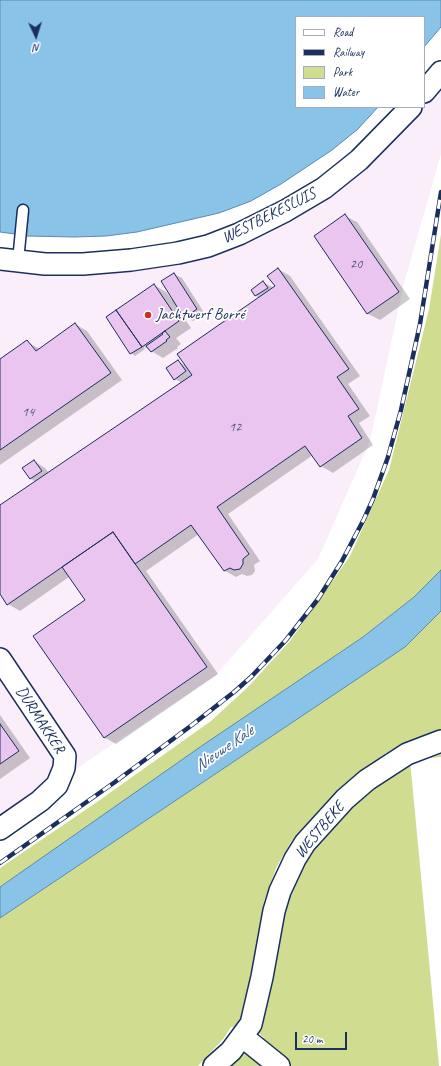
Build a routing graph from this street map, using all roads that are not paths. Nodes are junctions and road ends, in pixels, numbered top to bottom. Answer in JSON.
{"nodes":[{"id":1,"x":441,"y":72,"type":"edge"},
{"id":2,"x":425,"y":91,"type":"edge"},
{"id":3,"x":410,"y":108,"type":"edge"},
{"id":4,"x":23,"y":210,"type":"dead end"},
{"id":5,"x":9,"y":260,"type":"edge"},
{"id":6,"x":0,"y":658,"type":"edge"},
{"id":7,"x":441,"y":741,"type":"edge"},
{"id":8,"x":0,"y":829,"type":"edge"},
{"id":9,"x":243,"y":1037,"type":"junction"},
{"id":10,"x":214,"y":1066,"type":"edge"},
{"id":11,"x":279,"y":1066,"type":"edge"}],
"edges":[{"from":1,"to":2,"type":"street"},
{"from":3,"to":5,"type":"street","name":"WESTBEKESLUIS"},
{"from":4,"to":5,"type":"lane"},
{"from":6,"to":8,"type":"street","name":"DURMAKKER"},
{"from":7,"to":9,"type":"street","name":"WESTBEKE"},
{"from":9,"to":10,"type":"street","name":"WESTBEKE"},
{"from":9,"to":11,"type":"street"}]}
